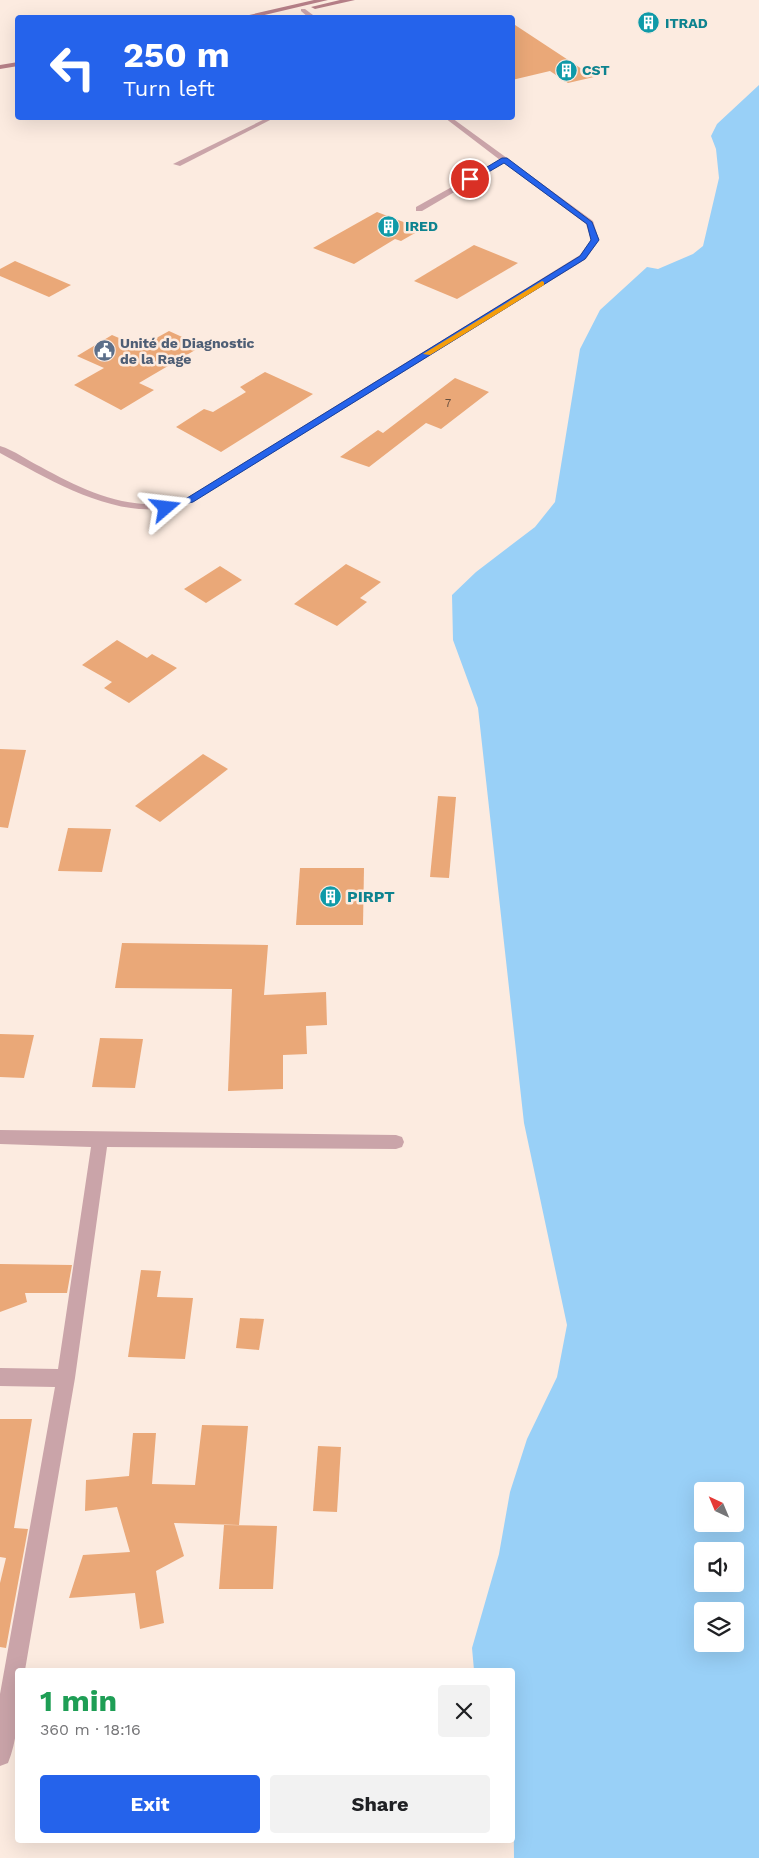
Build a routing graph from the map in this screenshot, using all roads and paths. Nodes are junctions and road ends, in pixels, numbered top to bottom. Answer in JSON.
{"nodes":[{"id":1,"x":324,"y":0,"type":"edge"},
{"id":2,"x":351,"y":0,"type":"edge"},
{"id":3,"x":339,"y":1,"type":"edge"},
{"id":4,"x":304,"y":10,"type":"junction"},
{"id":5,"x":253,"y":15,"type":"edge"},
{"id":6,"x":282,"y":15,"type":"edge"},
{"id":7,"x":310,"y":15,"type":"edge"},
{"id":8,"x":0,"y":67,"type":"edge"},
{"id":9,"x":15,"y":67,"type":"edge"},
{"id":10,"x":0,"y":73,"type":"edge"},
{"id":11,"x":267,"y":120,"type":"edge"},
{"id":12,"x":451,"y":120,"type":"edge"},
{"id":13,"x":504,"y":160,"type":"junction"},
{"id":14,"x":177,"y":164,"type":"dead end"},
{"id":15,"x":419,"y":209,"type":"dead end"},
{"id":16,"x":0,"y":449,"type":"edge"},
{"id":17,"x":0,"y":1137,"type":"edge"},
{"id":18,"x":100,"y":1140,"type":"junction"},
{"id":19,"x":396,"y":1142,"type":"dead end"},
{"id":20,"x":0,"y":1377,"type":"edge"},
{"id":21,"x":66,"y":1378,"type":"junction"},
{"id":22,"x":15,"y":1668,"type":"edge"},
{"id":23,"x":15,"y":1669,"type":"edge"},
{"id":24,"x":0,"y":1755,"type":"edge"}],
"edges":[{"from":1,"to":5,"type":"main road"},
{"from":2,"to":3,"type":"main road"},
{"from":3,"to":4,"type":"main road"},
{"from":4,"to":6,"type":"main road"},
{"from":4,"to":7,"type":"lane"},
{"from":8,"to":9,"type":"main road"},
{"from":9,"to":10,"type":"main road"},
{"from":11,"to":14,"type":"lane"},
{"from":12,"to":13,"type":"lane"},
{"from":13,"to":15,"type":"lane"},
{"from":13,"to":16,"type":"lane"},
{"from":17,"to":18,"type":"street"},
{"from":18,"to":19,"type":"street"},
{"from":18,"to":21,"type":"street"},
{"from":20,"to":21,"type":"street"},
{"from":21,"to":22,"type":"street"},
{"from":23,"to":24,"type":"street"}]}
